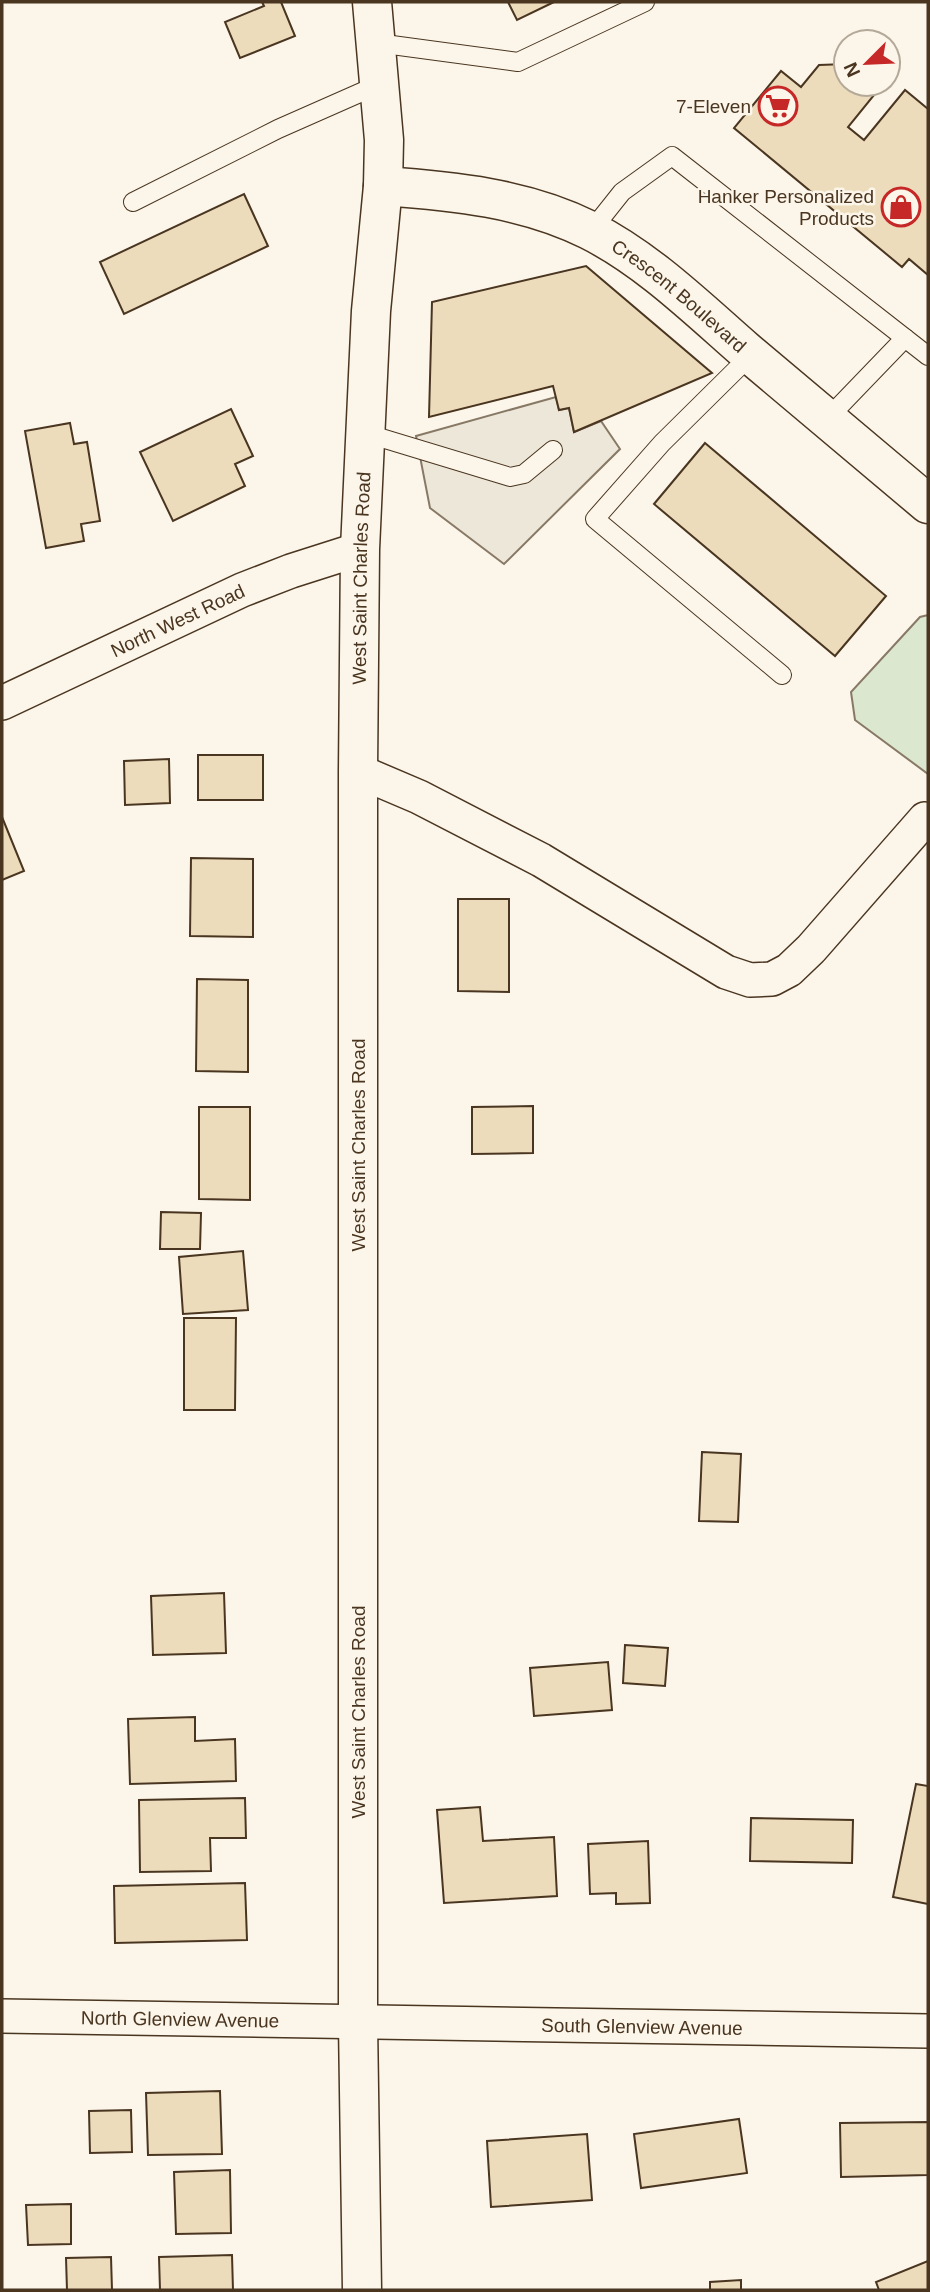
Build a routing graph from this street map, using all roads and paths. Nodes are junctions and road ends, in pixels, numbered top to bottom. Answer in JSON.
{"nodes":[{"id":1,"x":372,"y":2,"type":"edge"},
{"id":2,"x":645,"y":2,"type":"edge"},
{"id":3,"x":377,"y":43,"type":"junction"},
{"id":4,"x":380,"y":84,"type":"junction"},
{"id":5,"x":383,"y":186,"type":"junction"},
{"id":6,"x":133,"y":202,"type":"dead end"},
{"id":7,"x":591,"y":231,"type":"junction"},
{"id":8,"x":905,"y":338,"type":"junction"},
{"id":9,"x":751,"y":355,"type":"junction"},
{"id":10,"x":928,"y":356,"type":"edge"},
{"id":11,"x":827,"y":419,"type":"junction"},
{"id":12,"x":365,"y":433,"type":"junction"},
{"id":13,"x":553,"y":450,"type":"dead end"},
{"id":14,"x":928,"y":504,"type":"edge"},
{"id":15,"x":360,"y":549,"type":"junction"},
{"id":16,"x":782,"y":675,"type":"dead end"},
{"id":17,"x":2,"y":703,"type":"edge"},
{"id":18,"x":358,"y":771,"type":"junction"},
{"id":19,"x":925,"y":819,"type":"dead end"},
{"id":20,"x":2,"y":2016,"type":"edge"},
{"id":21,"x":358,"y":2023,"type":"junction"},
{"id":22,"x":928,"y":2031,"type":"edge"},
{"id":23,"x":362,"y":2290,"type":"edge"}],
"edges":[{"from":1,"to":3,"type":"main road","name":"West Saint Charles Road"},
{"from":2,"to":3,"type":"lane"},
{"from":3,"to":4,"type":"main road","name":"West Saint Charles Road"},
{"from":4,"to":5,"type":"main road","name":"West Saint Charles Road"},
{"from":4,"to":6,"type":"lane"},
{"from":5,"to":7,"type":"main road","name":"Crescent Boulevard"},
{"from":5,"to":12,"type":"main road","name":"West Saint Charles Road"},
{"from":7,"to":8,"type":"lane"},
{"from":7,"to":9,"type":"main road","name":"Crescent Boulevard"},
{"from":8,"to":10,"type":"lane"},
{"from":8,"to":11,"type":"lane"},
{"from":9,"to":11,"type":"main road","name":"Crescent Boulevard"},
{"from":9,"to":16,"type":"lane"},
{"from":11,"to":14,"type":"main road","name":"Crescent Boulevard"},
{"from":12,"to":13,"type":"lane"},
{"from":12,"to":15,"type":"main road","name":"West Saint Charles Road"},
{"from":15,"to":17,"type":"street","name":"North West Road"},
{"from":15,"to":18,"type":"main road","name":"West Saint Charles Road"},
{"from":18,"to":19,"type":"street"},
{"from":18,"to":21,"type":"main road","name":"West Saint Charles Road"},
{"from":20,"to":21,"type":"street","name":"North Glenview Avenue"},
{"from":21,"to":22,"type":"street","name":"South Glenview Avenue"},
{"from":21,"to":23,"type":"main road","name":"West Saint Charles Road"}]}
